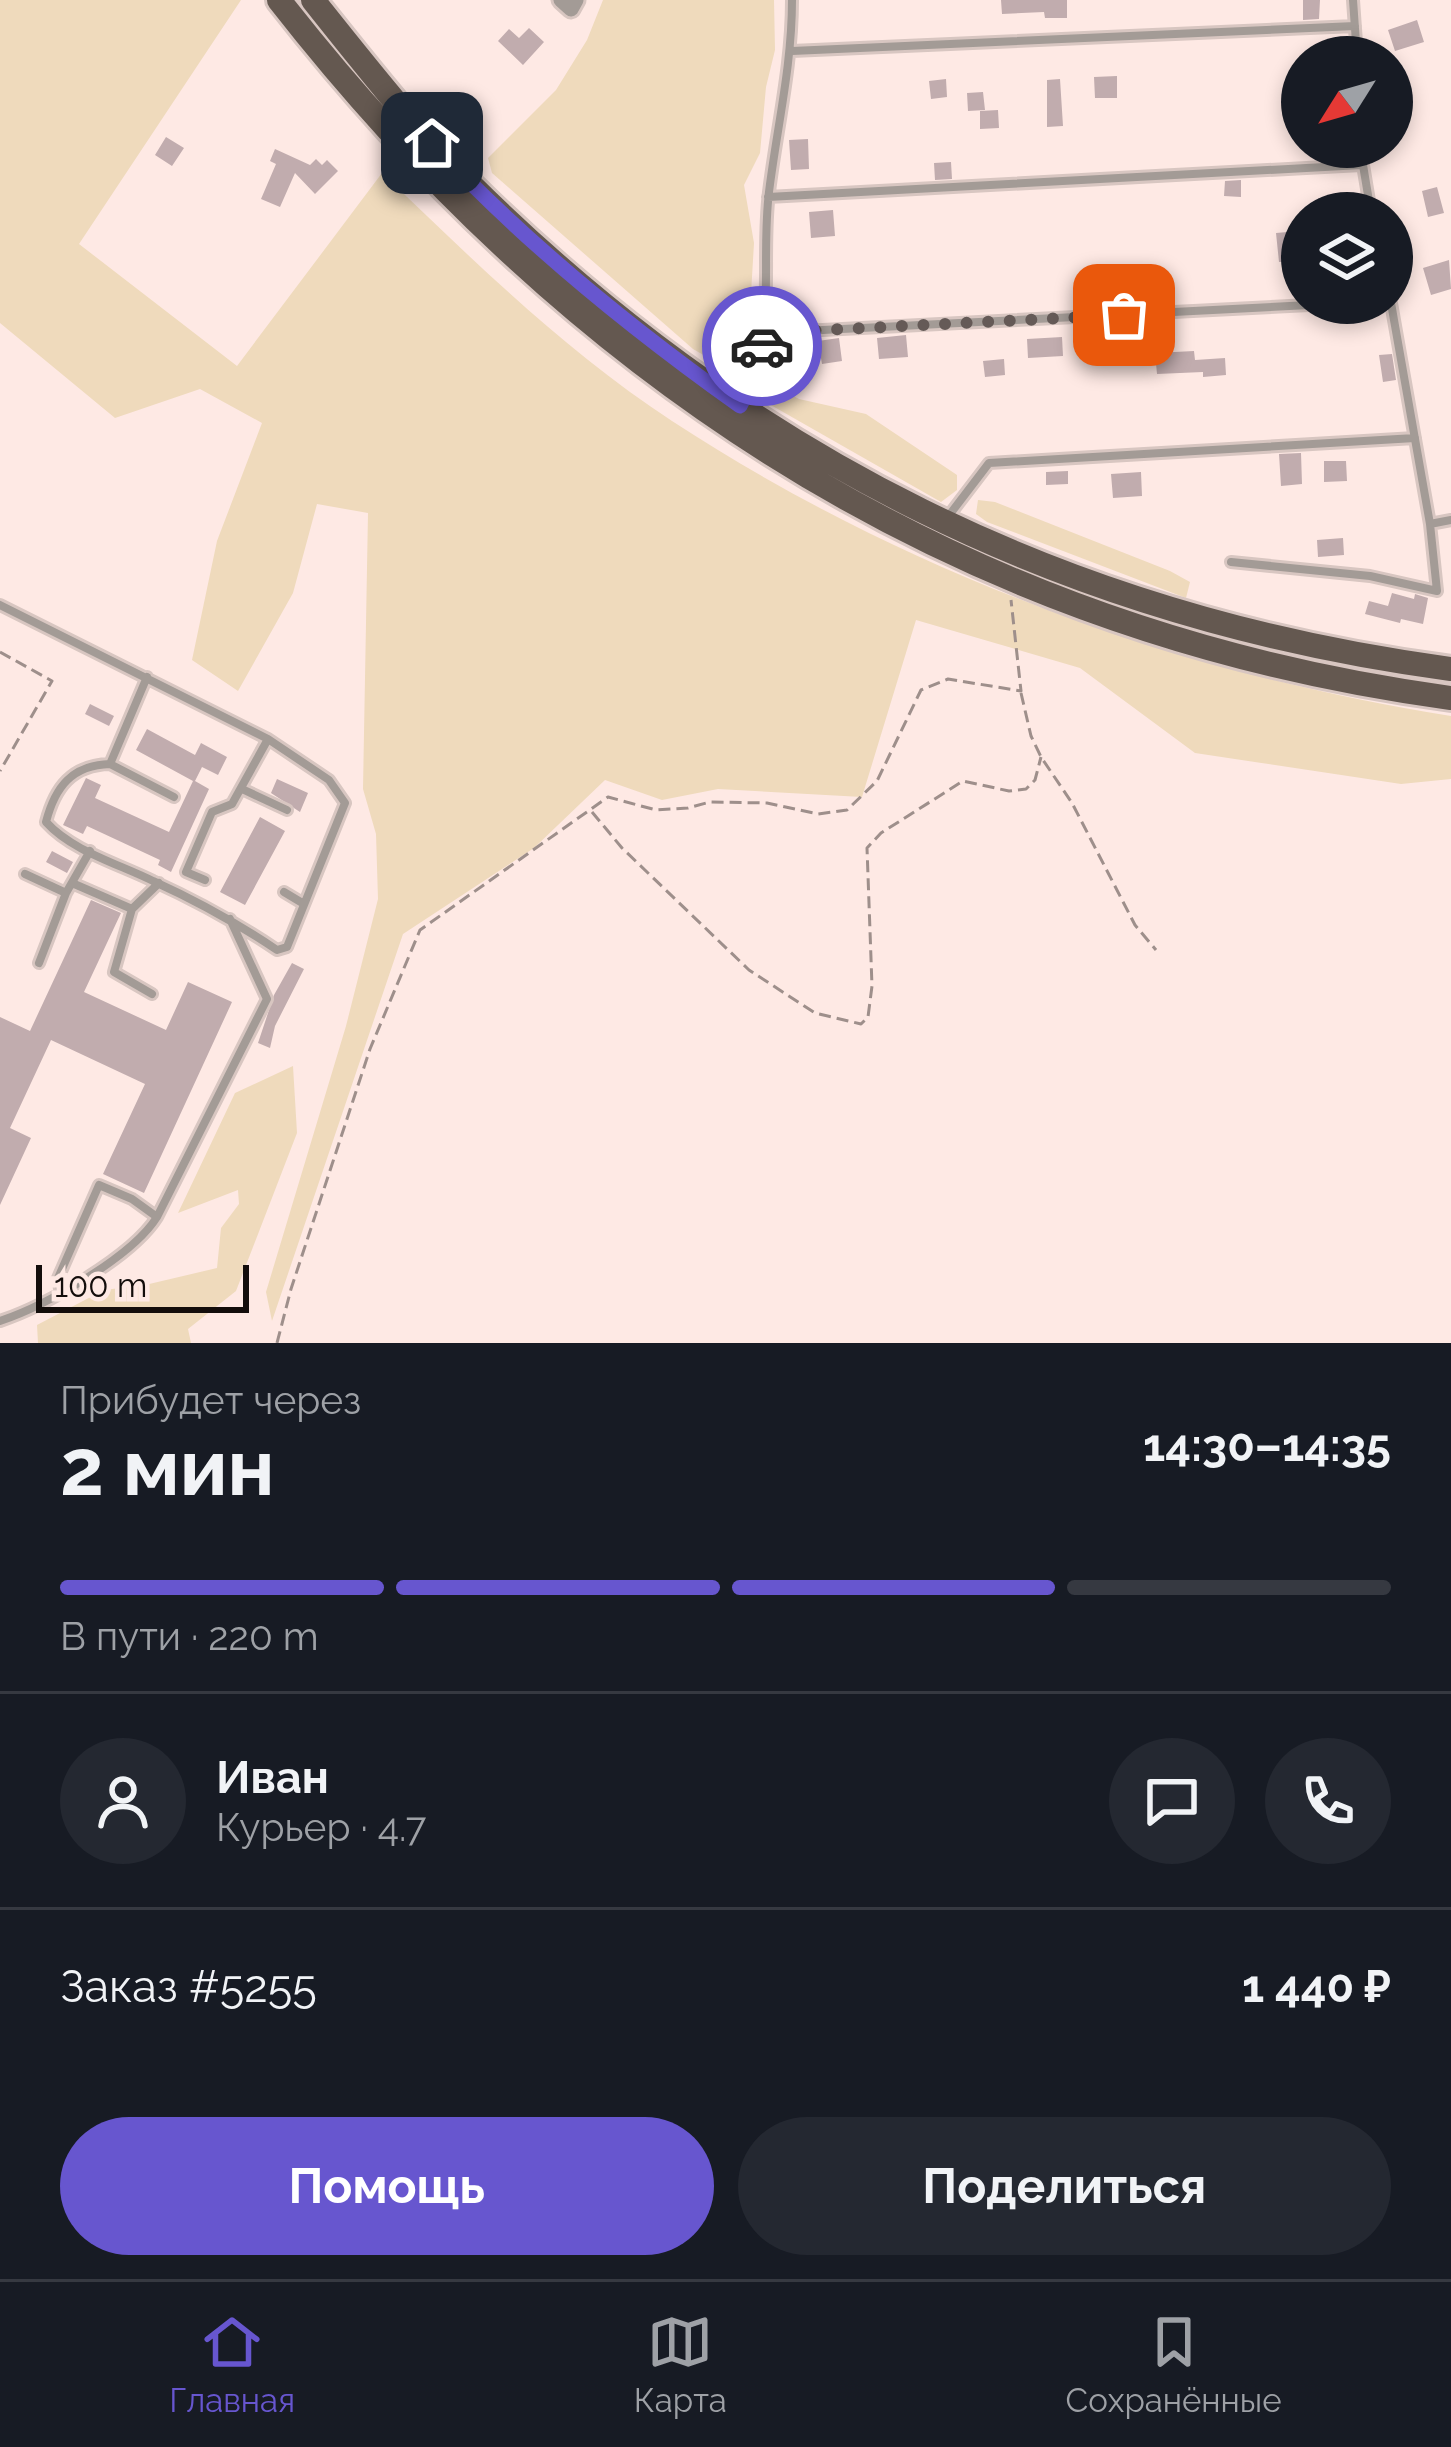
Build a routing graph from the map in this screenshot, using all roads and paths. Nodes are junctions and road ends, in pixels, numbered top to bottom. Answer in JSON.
{"nodes":[{"id":1,"x":279,"y":0,"type":"edge"},
{"id":2,"x":314,"y":0,"type":"edge"},
{"id":3,"x":561,"y":0,"type":"edge"},
{"id":4,"x":576,"y":0,"type":"edge"},
{"id":5,"x":792,"y":0,"type":"edge"},
{"id":6,"x":1353,"y":0,"type":"edge"},
{"id":7,"x":1355,"y":26,"type":"junction"},
{"id":8,"x":1356,"y":36,"type":"edge"},
{"id":9,"x":792,"y":51,"type":"junction"},
{"id":10,"x":1305,"y":168,"type":"edge"},
{"id":11,"x":768,"y":197,"type":"junction"},
{"id":12,"x":1281,"y":306,"type":"edge"},
{"id":13,"x":1395,"y":324,"type":"edge"},
{"id":14,"x":764,"y":333,"type":"junction"},
{"id":15,"x":740,"y":406,"type":"junction"},
{"id":16,"x":1415,"y":438,"type":"junction"},
{"id":17,"x":1451,"y":520,"type":"edge"},
{"id":18,"x":944,"y":523,"type":"junction"},
{"id":19,"x":1430,"y":524,"type":"junction"},
{"id":20,"x":1231,"y":562,"type":"dead end"},
{"id":21,"x":1019,"y":582,"type":"junction"},
{"id":22,"x":0,"y":605,"type":"edge"},
{"id":23,"x":0,"y":652,"type":"edge"},
{"id":24,"x":1451,"y":669,"type":"edge"},
{"id":25,"x":148,"y":676,"type":"junction"},
{"id":26,"x":1021,"y":691,"type":"junction"},
{"id":27,"x":1451,"y":698,"type":"edge"},
{"id":28,"x":268,"y":739,"type":"junction"},
{"id":29,"x":1041,"y":757,"type":"junction"},
{"id":30,"x":110,"y":764,"type":"junction"},
{"id":31,"x":0,"y":771,"type":"edge"},
{"id":32,"x":242,"y":789,"type":"junction"},
{"id":33,"x":175,"y":797,"type":"dead end"},
{"id":34,"x":286,"y":810,"type":"dead end"},
{"id":35,"x":590,"y":810,"type":"junction"},
{"id":36,"x":90,"y":851,"type":"junction"},
{"id":37,"x":25,"y":874,"type":"dead end"},
{"id":38,"x":205,"y":880,"type":"dead end"},
{"id":39,"x":72,"y":883,"type":"junction"},
{"id":40,"x":159,"y":883,"type":"junction"},
{"id":41,"x":284,"y":892,"type":"dead end"},
{"id":42,"x":66,"y":893,"type":"junction"},
{"id":43,"x":304,"y":904,"type":"junction"},
{"id":44,"x":132,"y":909,"type":"junction"},
{"id":45,"x":230,"y":918,"type":"junction"},
{"id":46,"x":1156,"y":950,"type":"dead end"},
{"id":47,"x":39,"y":964,"type":"dead end"},
{"id":48,"x":152,"y":994,"type":"dead end"},
{"id":49,"x":157,"y":1217,"type":"junction"},
{"id":50,"x":62,"y":1294,"type":"junction"},
{"id":51,"x":0,"y":1322,"type":"edge"},
{"id":52,"x":277,"y":1343,"type":"edge"}],
"edges":[{"from":1,"to":21,"type":"main road"},
{"from":2,"to":15,"type":"main road"},
{"from":3,"to":4,"type":"street"},
{"from":5,"to":9,"type":"lane"},
{"from":6,"to":7,"type":"lane"},
{"from":7,"to":8,"type":"lane"},
{"from":7,"to":9,"type":"lane"},
{"from":9,"to":11,"type":"lane"},
{"from":10,"to":11,"type":"lane"},
{"from":11,"to":14,"type":"lane"},
{"from":12,"to":14,"type":"lane"},
{"from":13,"to":16,"type":"lane"},
{"from":14,"to":15,"type":"lane"},
{"from":15,"to":18,"type":"main road"},
{"from":16,"to":18,"type":"lane"},
{"from":16,"to":19,"type":"lane"},
{"from":17,"to":19,"type":"lane"},
{"from":18,"to":24,"type":"main road"},
{"from":19,"to":20,"type":"lane"},
{"from":21,"to":26,"type":"path"},
{"from":21,"to":27,"type":"main road"},
{"from":22,"to":25,"type":"lane"},
{"from":23,"to":31,"type":"path"},
{"from":25,"to":28,"type":"lane"},
{"from":25,"to":30,"type":"lane"},
{"from":26,"to":29,"type":"path"},
{"from":26,"to":35,"type":"path"},
{"from":28,"to":32,"type":"lane"},
{"from":28,"to":43,"type":"lane"},
{"from":29,"to":35,"type":"path"},
{"from":29,"to":46,"type":"path"},
{"from":30,"to":33,"type":"lane"},
{"from":30,"to":36,"type":"lane"},
{"from":32,"to":34,"type":"lane"},
{"from":32,"to":38,"type":"lane"},
{"from":35,"to":52,"type":"path"},
{"from":36,"to":39,"type":"lane"},
{"from":36,"to":40,"type":"lane"},
{"from":37,"to":42,"type":"lane"},
{"from":39,"to":42,"type":"lane"},
{"from":39,"to":44,"type":"lane"},
{"from":40,"to":44,"type":"lane"},
{"from":40,"to":45,"type":"lane"},
{"from":41,"to":43,"type":"lane"},
{"from":42,"to":47,"type":"lane"},
{"from":43,"to":45,"type":"lane"},
{"from":44,"to":48,"type":"lane"},
{"from":45,"to":49,"type":"lane"},
{"from":49,"to":50,"type":"lane"},
{"from":49,"to":50,"type":"lane"},
{"from":50,"to":51,"type":"lane"}]}
